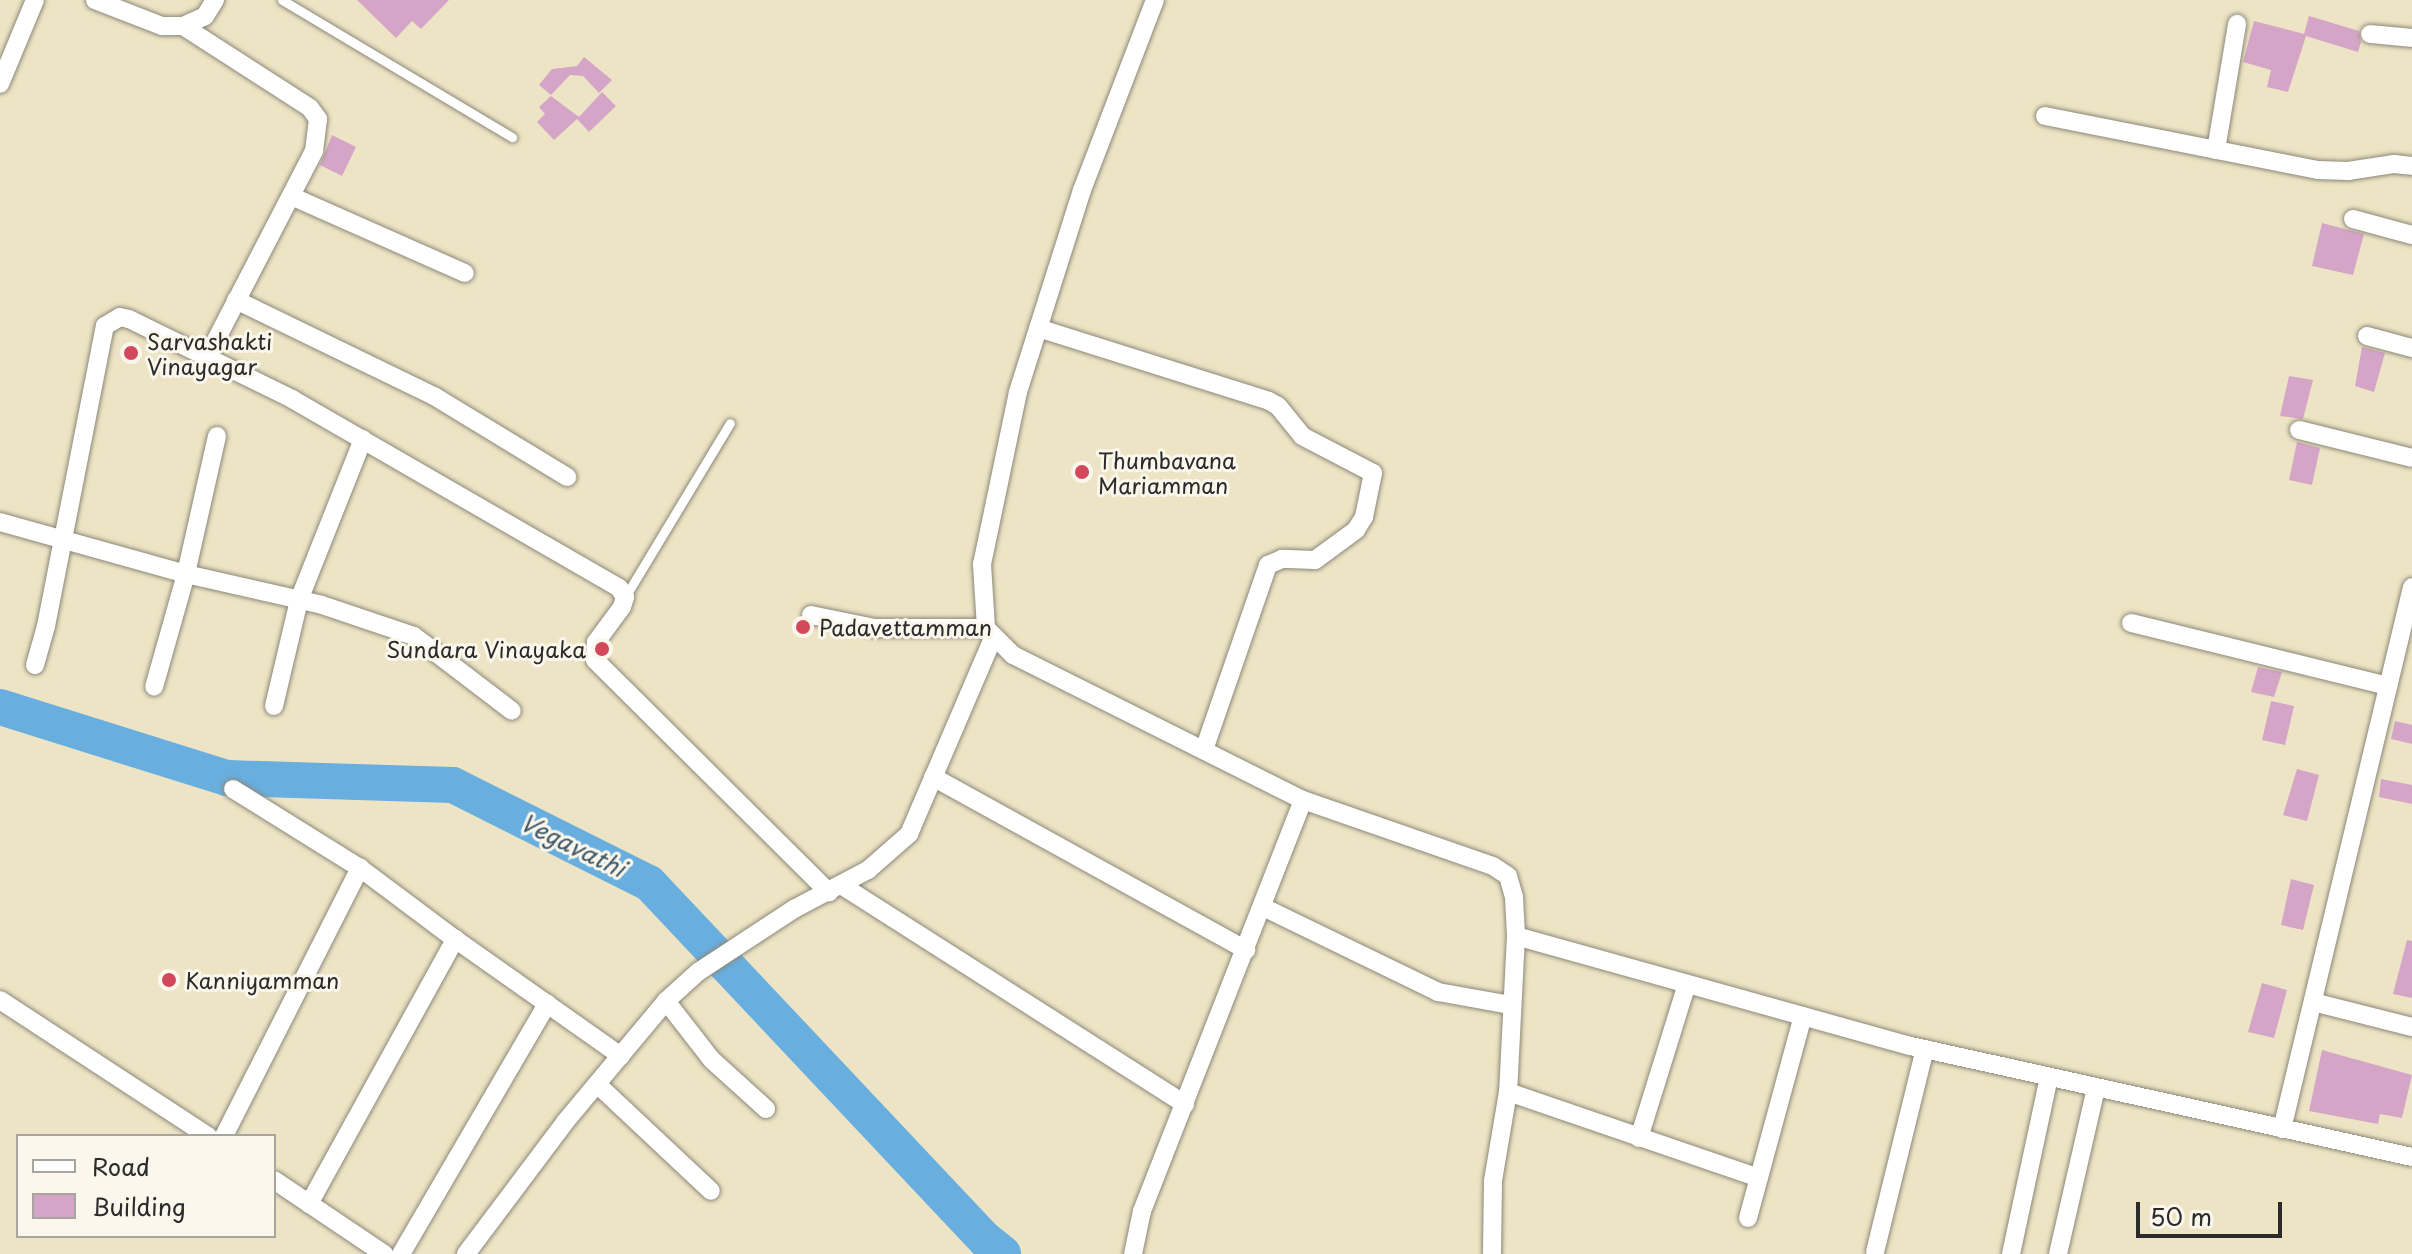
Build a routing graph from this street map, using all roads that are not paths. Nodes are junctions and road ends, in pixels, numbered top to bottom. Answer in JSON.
{"nodes":[{"id":1,"x":35,"y":0,"type":"edge"},
{"id":2,"x":95,"y":0,"type":"edge"},
{"id":3,"x":215,"y":0,"type":"edge"},
{"id":4,"x":282,"y":0,"type":"edge"},
{"id":5,"x":1155,"y":0,"type":"edge"},
{"id":6,"x":2237,"y":24,"type":"dead end"},
{"id":7,"x":183,"y":26,"type":"junction"},
{"id":8,"x":2370,"y":34,"type":"dead end"},
{"id":9,"x":2412,"y":38,"type":"edge"},
{"id":10,"x":0,"y":84,"type":"edge"},
{"id":11,"x":2045,"y":116,"type":"dead end"},
{"id":12,"x":512,"y":137,"type":"dead end"},
{"id":13,"x":2216,"y":150,"type":"junction"},
{"id":14,"x":2412,"y":166,"type":"edge"},
{"id":15,"x":291,"y":196,"type":"junction"},
{"id":16,"x":2353,"y":219,"type":"dead end"},
{"id":17,"x":2412,"y":235,"type":"edge"},
{"id":18,"x":465,"y":273,"type":"dead end"},
{"id":19,"x":236,"y":300,"type":"junction"},
{"id":20,"x":1038,"y":328,"type":"junction"},
{"id":21,"x":2367,"y":336,"type":"dead end"},
{"id":22,"x":2412,"y":348,"type":"edge"},
{"id":23,"x":207,"y":357,"type":"junction"},
{"id":24,"x":730,"y":423,"type":"dead end"},
{"id":25,"x":2299,"y":430,"type":"dead end"},
{"id":26,"x":217,"y":436,"type":"dead end"},
{"id":27,"x":363,"y":439,"type":"junction"},
{"id":28,"x":2412,"y":458,"type":"edge"},
{"id":29,"x":567,"y":477,"type":"dead end"},
{"id":30,"x":0,"y":522,"type":"edge"},
{"id":31,"x":63,"y":541,"type":"junction"},
{"id":32,"x":186,"y":574,"type":"junction"},
{"id":33,"x":2412,"y":587,"type":"edge"},
{"id":34,"x":625,"y":597,"type":"junction"},
{"id":35,"x":299,"y":600,"type":"junction"},
{"id":36,"x":811,"y":615,"type":"dead end"},
{"id":37,"x":2131,"y":623,"type":"dead end"},
{"id":38,"x":990,"y":633,"type":"junction"},
{"id":39,"x":35,"y":665,"type":"dead end"},
{"id":40,"x":2388,"y":686,"type":"junction"},
{"id":41,"x":154,"y":687,"type":"dead end"},
{"id":42,"x":274,"y":706,"type":"dead end"},
{"id":43,"x":512,"y":711,"type":"dead end"},
{"id":44,"x":1204,"y":750,"type":"junction"},
{"id":45,"x":933,"y":777,"type":"junction"},
{"id":46,"x":233,"y":789,"type":"dead end"},
{"id":47,"x":1303,"y":800,"type":"junction"},
{"id":48,"x":360,"y":868,"type":"junction"},
{"id":49,"x":835,"y":889,"type":"junction"},
{"id":50,"x":1263,"y":907,"type":"junction"},
{"id":51,"x":1516,"y":936,"type":"junction"},
{"id":52,"x":455,"y":939,"type":"junction"},
{"id":53,"x":1246,"y":950,"type":"junction"},
{"id":54,"x":1687,"y":984,"type":"junction"},
{"id":55,"x":0,"y":1000,"type":"edge"},
{"id":56,"x":666,"y":1001,"type":"junction"},
{"id":57,"x":2313,"y":1002,"type":"junction"},
{"id":58,"x":547,"y":1004,"type":"junction"},
{"id":59,"x":1510,"y":1005,"type":"junction"},
{"id":60,"x":1803,"y":1016,"type":"junction"},
{"id":61,"x":2412,"y":1027,"type":"edge"},
{"id":62,"x":1925,"y":1049,"type":"junction"},
{"id":63,"x":621,"y":1056,"type":"junction"},
{"id":64,"x":2049,"y":1077,"type":"junction"},
{"id":65,"x":597,"y":1084,"type":"junction"},
{"id":66,"x":2096,"y":1088,"type":"junction"},
{"id":67,"x":1508,"y":1092,"type":"junction"},
{"id":68,"x":1185,"y":1104,"type":"junction"},
{"id":69,"x":766,"y":1109,"type":"dead end"},
{"id":70,"x":2282,"y":1129,"type":"junction"},
{"id":71,"x":205,"y":1134,"type":"edge"},
{"id":72,"x":225,"y":1134,"type":"edge"},
{"id":73,"x":1639,"y":1138,"type":"junction"},
{"id":74,"x":2412,"y":1157,"type":"edge"},
{"id":75,"x":1759,"y":1178,"type":"junction"},
{"id":76,"x":276,"y":1181,"type":"edge"},
{"id":77,"x":711,"y":1191,"type":"dead end"},
{"id":78,"x":309,"y":1204,"type":"junction"},
{"id":79,"x":1748,"y":1218,"type":"dead end"},
{"id":80,"x":1875,"y":1252,"type":"edge"},
{"id":81,"x":384,"y":1254,"type":"edge"},
{"id":82,"x":401,"y":1254,"type":"edge"},
{"id":83,"x":466,"y":1254,"type":"edge"},
{"id":84,"x":1133,"y":1254,"type":"edge"},
{"id":85,"x":1492,"y":1254,"type":"edge"},
{"id":86,"x":2011,"y":1254,"type":"edge"},
{"id":87,"x":2058,"y":1254,"type":"edge"}],
"edges":[{"from":1,"to":10,"type":"street"},
{"from":2,"to":7,"type":"street"},
{"from":3,"to":7,"type":"street"},
{"from":4,"to":12,"type":"lane"},
{"from":5,"to":20,"type":"street"},
{"from":6,"to":13,"type":"street"},
{"from":7,"to":15,"type":"street"},
{"from":8,"to":9,"type":"street"},
{"from":11,"to":13,"type":"street"},
{"from":13,"to":14,"type":"street"},
{"from":15,"to":18,"type":"street"},
{"from":15,"to":19,"type":"street"},
{"from":16,"to":17,"type":"street"},
{"from":19,"to":23,"type":"street"},
{"from":19,"to":29,"type":"street"},
{"from":20,"to":38,"type":"street"},
{"from":20,"to":44,"type":"street"},
{"from":21,"to":22,"type":"street"},
{"from":23,"to":27,"type":"street"},
{"from":23,"to":31,"type":"street"},
{"from":24,"to":34,"type":"lane"},
{"from":25,"to":28,"type":"street"},
{"from":26,"to":32,"type":"street"},
{"from":27,"to":34,"type":"street"},
{"from":27,"to":35,"type":"street"},
{"from":30,"to":31,"type":"street"},
{"from":31,"to":32,"type":"street"},
{"from":31,"to":39,"type":"street"},
{"from":32,"to":35,"type":"street"},
{"from":32,"to":41,"type":"street"},
{"from":33,"to":40,"type":"street"},
{"from":34,"to":49,"type":"street"},
{"from":35,"to":42,"type":"street"},
{"from":35,"to":43,"type":"street"},
{"from":36,"to":38,"type":"street"},
{"from":37,"to":40,"type":"street"},
{"from":38,"to":44,"type":"street"},
{"from":38,"to":45,"type":"street"},
{"from":40,"to":57,"type":"street"},
{"from":44,"to":47,"type":"street"},
{"from":45,"to":49,"type":"street"},
{"from":45,"to":53,"type":"street"},
{"from":46,"to":48,"type":"street"},
{"from":47,"to":50,"type":"street"},
{"from":47,"to":51,"type":"street"},
{"from":48,"to":52,"type":"street"},
{"from":48,"to":72,"type":"street"},
{"from":49,"to":56,"type":"street"},
{"from":49,"to":68,"type":"street"},
{"from":50,"to":53,"type":"street"},
{"from":50,"to":59,"type":"street"},
{"from":51,"to":54,"type":"street"},
{"from":51,"to":59,"type":"street"},
{"from":52,"to":58,"type":"street"},
{"from":52,"to":78,"type":"street"},
{"from":53,"to":68,"type":"street"},
{"from":54,"to":60,"type":"street"},
{"from":54,"to":73,"type":"street"},
{"from":55,"to":71,"type":"street"},
{"from":56,"to":63,"type":"street"},
{"from":56,"to":69,"type":"street"},
{"from":57,"to":61,"type":"street"},
{"from":57,"to":70,"type":"street"},
{"from":58,"to":63,"type":"street"},
{"from":58,"to":82,"type":"street"},
{"from":59,"to":67,"type":"street"},
{"from":60,"to":62,"type":"street"},
{"from":60,"to":75,"type":"street"},
{"from":62,"to":64,"type":"street"},
{"from":62,"to":80,"type":"street"},
{"from":63,"to":65,"type":"street"},
{"from":64,"to":66,"type":"street"},
{"from":64,"to":86,"type":"street"},
{"from":65,"to":77,"type":"street"},
{"from":65,"to":83,"type":"street"},
{"from":66,"to":70,"type":"street"},
{"from":66,"to":87,"type":"street"},
{"from":67,"to":73,"type":"street"},
{"from":67,"to":85,"type":"street"},
{"from":68,"to":84,"type":"street"},
{"from":70,"to":74,"type":"street"},
{"from":73,"to":75,"type":"street"},
{"from":75,"to":79,"type":"street"},
{"from":76,"to":78,"type":"street"},
{"from":78,"to":81,"type":"street"}]}
